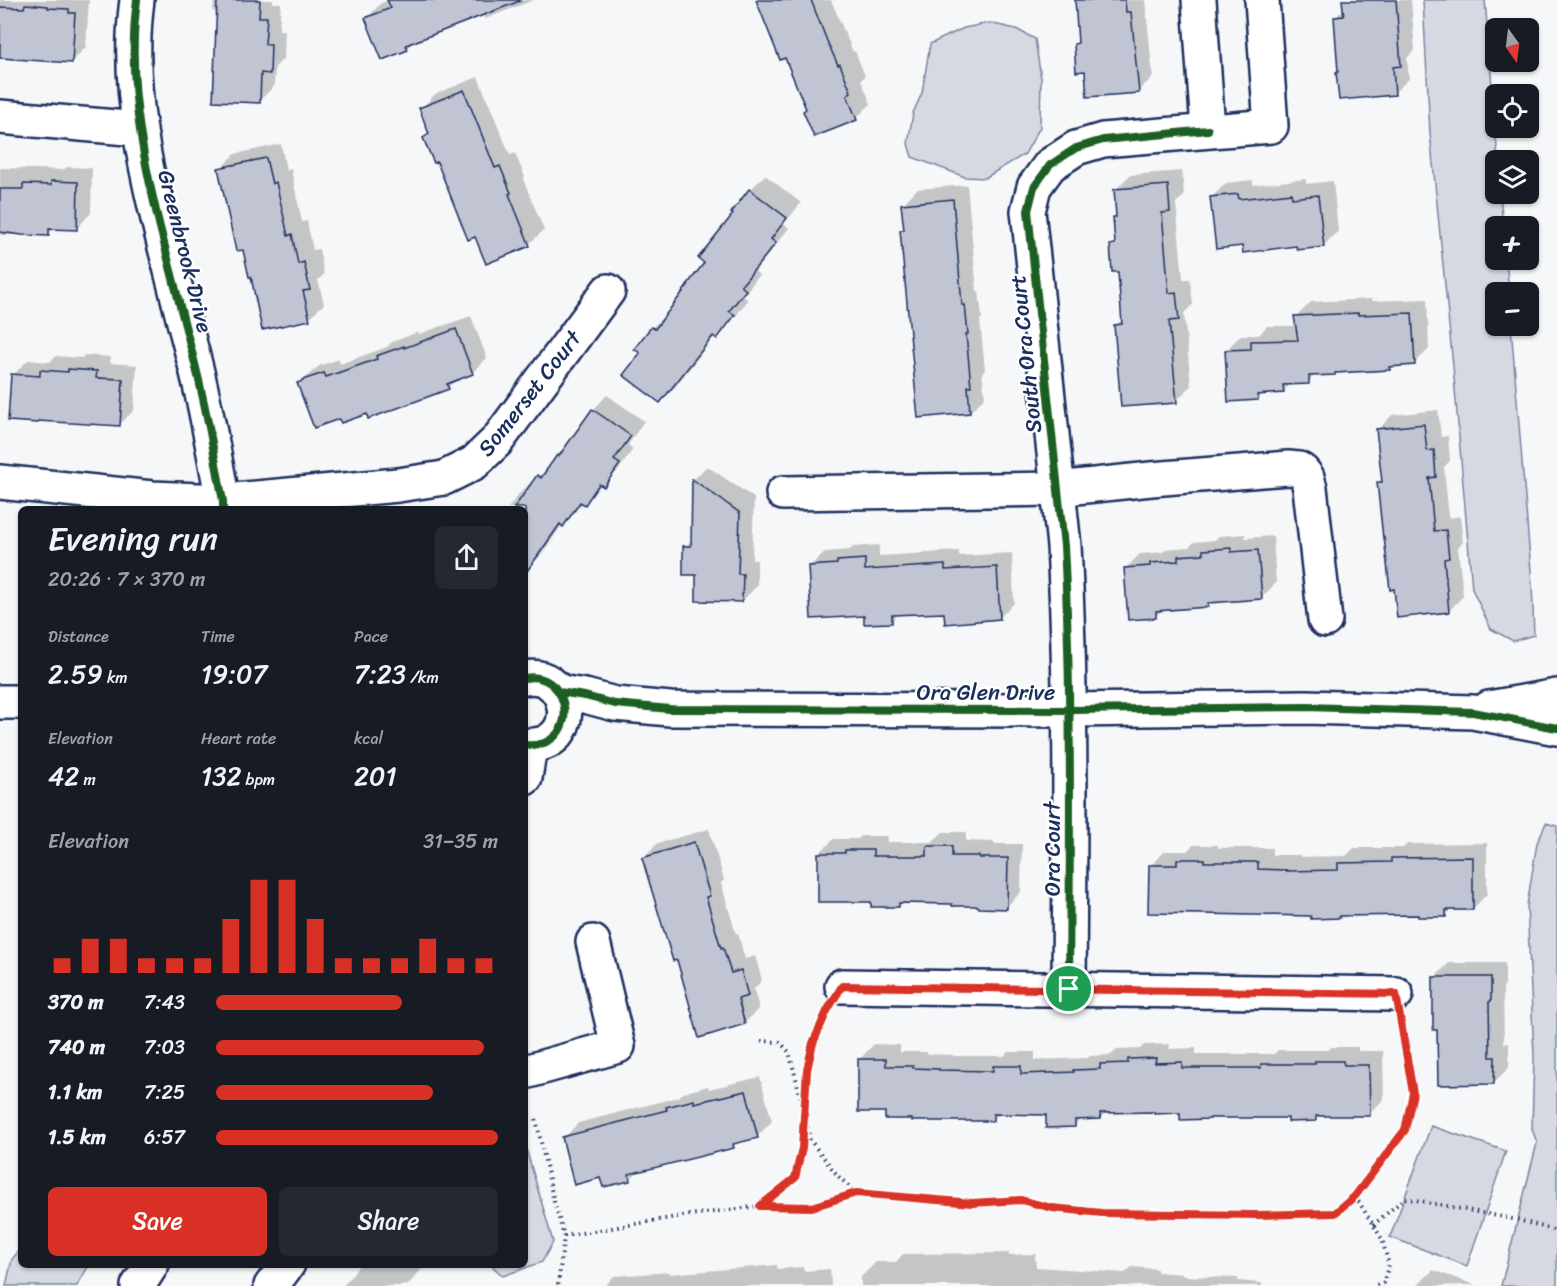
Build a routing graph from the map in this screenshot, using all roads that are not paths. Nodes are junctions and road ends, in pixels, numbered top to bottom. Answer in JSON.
{"nodes":[{"id":1,"x":137,"y":0,"type":"edge"},
{"id":2,"x":1199,"y":0,"type":"edge"},
{"id":3,"x":1262,"y":0,"type":"edge"},
{"id":4,"x":0,"y":117,"type":"edge"},
{"id":5,"x":138,"y":129,"type":"junction"},
{"id":6,"x":1208,"y":130,"type":"junction"},
{"id":7,"x":609,"y":291,"type":"dead end"},
{"id":8,"x":0,"y":482,"type":"edge"},
{"id":9,"x":1057,"y":489,"type":"junction"},
{"id":10,"x":783,"y":493,"type":"dead end"},
{"id":11,"x":223,"y":505,"type":"edge"},
{"id":12,"x":1326,"y":620,"type":"dead end"},
{"id":13,"x":528,"y":677,"type":"edge"},
{"id":14,"x":559,"y":692,"type":"junction"},
{"id":15,"x":1557,"y":696,"type":"edge"},
{"id":16,"x":0,"y":702,"type":"edge"},
{"id":17,"x":18,"y":702,"type":"edge"},
{"id":18,"x":670,"y":709,"type":"junction"},
{"id":19,"x":1070,"y":710,"type":"junction"},
{"id":20,"x":1473,"y":712,"type":"junction"},
{"id":21,"x":562,"y":726,"type":"junction"},
{"id":22,"x":1557,"y":728,"type":"edge"},
{"id":23,"x":528,"y":746,"type":"edge"},
{"id":24,"x":593,"y":942,"type":"dead end"},
{"id":25,"x":842,"y":986,"type":"road end"},
{"id":26,"x":1069,"y":989,"type":"junction"},
{"id":27,"x":1396,"y":994,"type":"road end"},
{"id":28,"x":528,"y":1071,"type":"edge"},
{"id":29,"x":149,"y":1268,"type":"edge"},
{"id":30,"x":285,"y":1268,"type":"edge"},
{"id":31,"x":138,"y":1286,"type":"edge"},
{"id":32,"x":271,"y":1286,"type":"edge"}],
"edges":[{"from":1,"to":5,"type":"street","name":"Greenbrook Drive"},
{"from":2,"to":6,"type":"street"},
{"from":3,"to":6,"type":"street","name":"South Ora Court"},
{"from":4,"to":5,"type":"street"},
{"from":5,"to":11,"type":"street","name":"Greenbrook Drive"},
{"from":6,"to":9,"type":"street","name":"South Ora Court"},
{"from":7,"to":11,"type":"street","name":"Somerset Court"},
{"from":8,"to":11,"type":"street","name":"Somerset Court"},
{"from":9,"to":10,"type":"street"},
{"from":9,"to":12,"type":"street"},
{"from":9,"to":19,"type":"street","name":"South Ora Court"},
{"from":13,"to":14,"type":"street","name":"Ora Glen Drive"},
{"from":14,"to":18,"type":"street","name":"Ora Glen Drive"},
{"from":14,"to":21,"type":"street"},
{"from":15,"to":20,"type":"street","name":"Ora Glen Drive"},
{"from":16,"to":17,"type":"street"},
{"from":18,"to":19,"type":"street","name":"Ora Glen Drive"},
{"from":18,"to":21,"type":"street","name":"Ora Glen Drive"},
{"from":19,"to":20,"type":"street","name":"Ora Glen Drive"},
{"from":19,"to":26,"type":"street","name":"Ora Court"},
{"from":20,"to":22,"type":"street","name":"Ora Glen Drive"},
{"from":21,"to":23,"type":"street"},
{"from":24,"to":28,"type":"street"},
{"from":25,"to":26,"type":"street"},
{"from":26,"to":27,"type":"street"},
{"from":29,"to":31,"type":"street"},
{"from":30,"to":32,"type":"street"}]}
